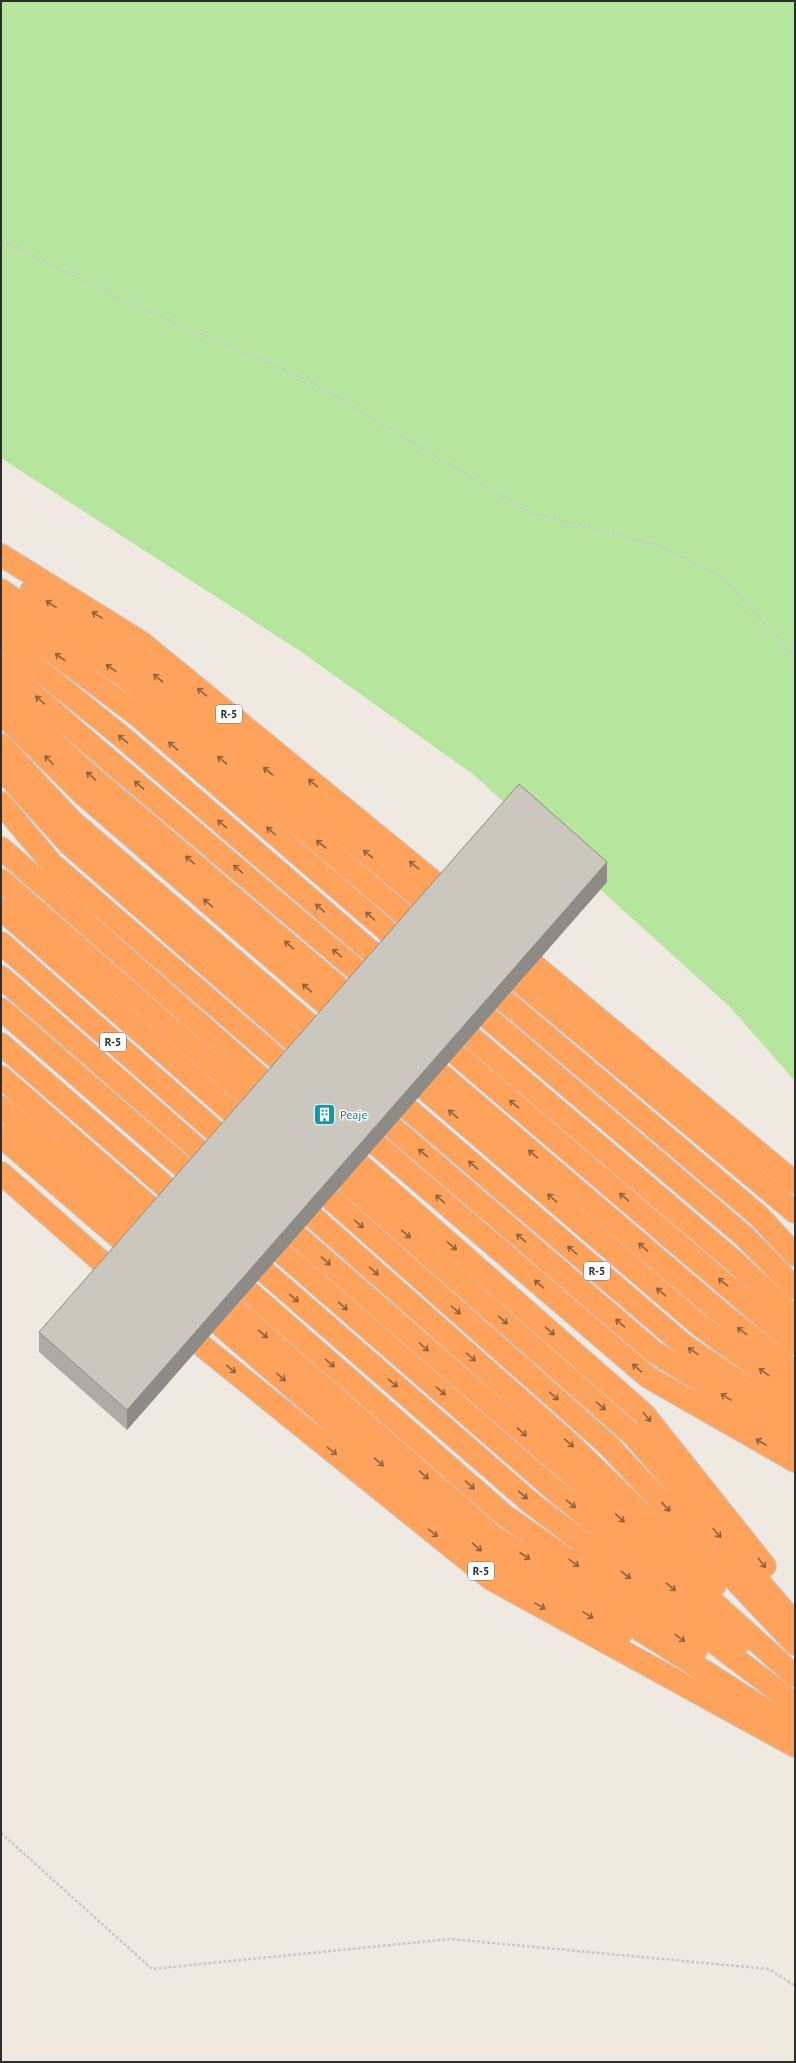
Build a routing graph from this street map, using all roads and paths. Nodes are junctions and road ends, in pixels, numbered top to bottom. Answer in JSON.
{"nodes":[{"id":1,"x":1,"y":240,"type":"edge"},
{"id":2,"x":1,"y":555,"type":"edge"},
{"id":3,"x":1,"y":571,"type":"edge"},
{"id":4,"x":1,"y":590,"type":"edge"},
{"id":5,"x":1,"y":613,"type":"edge"},
{"id":6,"x":1,"y":639,"type":"edge"},
{"id":7,"x":795,"y":656,"type":"edge"},
{"id":8,"x":1,"y":666,"type":"edge"},
{"id":9,"x":1,"y":692,"type":"edge"},
{"id":10,"x":1,"y":713,"type":"edge"},
{"id":11,"x":1,"y":745,"type":"edge"},
{"id":12,"x":1,"y":768,"type":"edge"},
{"id":13,"x":1,"y":804,"type":"edge"},
{"id":14,"x":1,"y":848,"type":"edge"},
{"id":15,"x":1,"y":880,"type":"edge"},
{"id":16,"x":444,"y":890,"type":"edge"},
{"id":17,"x":430,"y":906,"type":"edge"},
{"id":18,"x":1,"y":909,"type":"edge"},
{"id":19,"x":415,"y":924,"type":"edge"},
{"id":20,"x":400,"y":941,"type":"edge"},
{"id":21,"x":1,"y":943,"type":"edge"},
{"id":22,"x":382,"y":961,"type":"edge"},
{"id":23,"x":534,"y":965,"type":"edge"},
{"id":24,"x":1,"y":977,"type":"edge"},
{"id":25,"x":367,"y":979,"type":"edge"},
{"id":26,"x":520,"y":982,"type":"edge"},
{"id":27,"x":504,"y":1000,"type":"edge"},
{"id":28,"x":1,"y":1009,"type":"edge"},
{"id":29,"x":488,"y":1018,"type":"edge"},
{"id":30,"x":319,"y":1033,"type":"edge"},
{"id":31,"x":471,"y":1038,"type":"edge"},
{"id":32,"x":1,"y":1044,"type":"edge"},
{"id":33,"x":304,"y":1050,"type":"edge"},
{"id":34,"x":456,"y":1054,"type":"edge"},
{"id":35,"x":288,"y":1068,"type":"edge"},
{"id":36,"x":439,"y":1073,"type":"edge"},
{"id":37,"x":1,"y":1077,"type":"edge"},
{"id":38,"x":271,"y":1087,"type":"edge"},
{"id":39,"x":425,"y":1089,"type":"edge"},
{"id":40,"x":257,"y":1104,"type":"edge"},
{"id":41,"x":1,"y":1107,"type":"edge"},
{"id":42,"x":408,"y":1109,"type":"edge"},
{"id":43,"x":242,"y":1121,"type":"edge"},
{"id":44,"x":392,"y":1127,"type":"edge"},
{"id":45,"x":1,"y":1136,"type":"edge"},
{"id":46,"x":225,"y":1140,"type":"edge"},
{"id":47,"x":377,"y":1145,"type":"edge"},
{"id":48,"x":209,"y":1159,"type":"edge"},
{"id":49,"x":359,"y":1164,"type":"edge"},
{"id":50,"x":1,"y":1173,"type":"edge"},
{"id":51,"x":193,"y":1176,"type":"edge"},
{"id":52,"x":345,"y":1181,"type":"edge"},
{"id":53,"x":795,"y":1183,"type":"edge"},
{"id":54,"x":176,"y":1196,"type":"edge"},
{"id":55,"x":330,"y":1198,"type":"edge"},
{"id":56,"x":795,"y":1212,"type":"edge"},
{"id":57,"x":160,"y":1215,"type":"edge"},
{"id":58,"x":313,"y":1217,"type":"edge"},
{"id":59,"x":145,"y":1231,"type":"edge"},
{"id":60,"x":297,"y":1236,"type":"edge"},
{"id":61,"x":131,"y":1248,"type":"edge"},
{"id":62,"x":282,"y":1253,"type":"edge"},
{"id":63,"x":795,"y":1255,"type":"edge"},
{"id":64,"x":112,"y":1270,"type":"edge"},
{"id":65,"x":265,"y":1272,"type":"edge"},
{"id":66,"x":795,"y":1288,"type":"edge"},
{"id":67,"x":248,"y":1292,"type":"edge"},
{"id":68,"x":795,"y":1318,"type":"edge"},
{"id":69,"x":795,"y":1344,"type":"edge"},
{"id":70,"x":201,"y":1345,"type":"edge"},
{"id":71,"x":795,"y":1372,"type":"edge"},
{"id":72,"x":795,"y":1395,"type":"edge"},
{"id":73,"x":795,"y":1420,"type":"edge"},
{"id":74,"x":795,"y":1440,"type":"edge"},
{"id":75,"x":795,"y":1461,"type":"edge"},
{"id":76,"x":795,"y":1605,"type":"edge"},
{"id":77,"x":795,"y":1624,"type":"edge"},
{"id":78,"x":795,"y":1644,"type":"edge"},
{"id":79,"x":795,"y":1663,"type":"edge"},
{"id":80,"x":795,"y":1676,"type":"edge"},
{"id":81,"x":795,"y":1690,"type":"edge"},
{"id":82,"x":795,"y":1704,"type":"edge"},
{"id":83,"x":795,"y":1717,"type":"edge"},
{"id":84,"x":795,"y":1729,"type":"edge"},
{"id":85,"x":795,"y":1738,"type":"edge"},
{"id":86,"x":795,"y":1746,"type":"edge"},
{"id":87,"x":1,"y":1833,"type":"edge"},
{"id":88,"x":795,"y":1986,"type":"edge"}],
"edges":[{"from":1,"to":7,"type":"path"},
{"from":16,"to":2,"type":"highway","number":"R-5","one_way":true},
{"from":17,"to":3,"type":"highway","number":"R-5","one_way":true},
{"from":19,"to":4,"type":"highway","one_way":true},
{"from":20,"to":5,"type":"highway","one_way":true},
{"from":22,"to":6,"type":"highway","one_way":true},
{"from":25,"to":8,"type":"highway","one_way":true},
{"from":9,"to":10,"type":"highway"},
{"from":11,"to":30,"type":"highway"},
{"from":12,"to":33,"type":"highway"},
{"from":13,"to":35,"type":"highway"},
{"from":14,"to":38,"type":"highway"},
{"from":15,"to":40,"type":"highway"},
{"from":18,"to":43,"type":"highway","number":"R-5"},
{"from":21,"to":46,"type":"highway","number":"R-5"},
{"from":23,"to":53,"type":"highway"},
{"from":24,"to":48,"type":"highway","number":"R-5"},
{"from":26,"to":56,"type":"highway"},
{"from":27,"to":63,"type":"highway"},
{"from":28,"to":51,"type":"highway"},
{"from":29,"to":66,"type":"highway"},
{"from":31,"to":68,"type":"highway"},
{"from":32,"to":54,"type":"highway"},
{"from":69,"to":34,"type":"highway","one_way":true},
{"from":71,"to":36,"type":"highway","one_way":true},
{"from":37,"to":57,"type":"highway"},
{"from":72,"to":39,"type":"highway","number":"R-5","one_way":true},
{"from":41,"to":59,"type":"highway"},
{"from":73,"to":42,"type":"highway","number":"R-5","one_way":true},
{"from":74,"to":44,"type":"highway","number":"R-5","one_way":true},
{"from":45,"to":61,"type":"highway"},
{"from":75,"to":47,"type":"highway","one_way":true},
{"from":49,"to":76,"type":"highway","one_way":true},
{"from":50,"to":64,"type":"highway"},
{"from":52,"to":77,"type":"highway","one_way":true},
{"from":55,"to":78,"type":"highway","one_way":true},
{"from":58,"to":79,"type":"highway","one_way":true},
{"from":60,"to":80,"type":"highway","one_way":true},
{"from":62,"to":81,"type":"highway","one_way":true},
{"from":65,"to":82,"type":"highway","one_way":true},
{"from":67,"to":83,"type":"highway","one_way":true},
{"from":70,"to":86,"type":"highway","number":"R-5","one_way":true},
{"from":84,"to":85,"type":"highway","number":"R-5"},
{"from":87,"to":88,"type":"path"}]}
